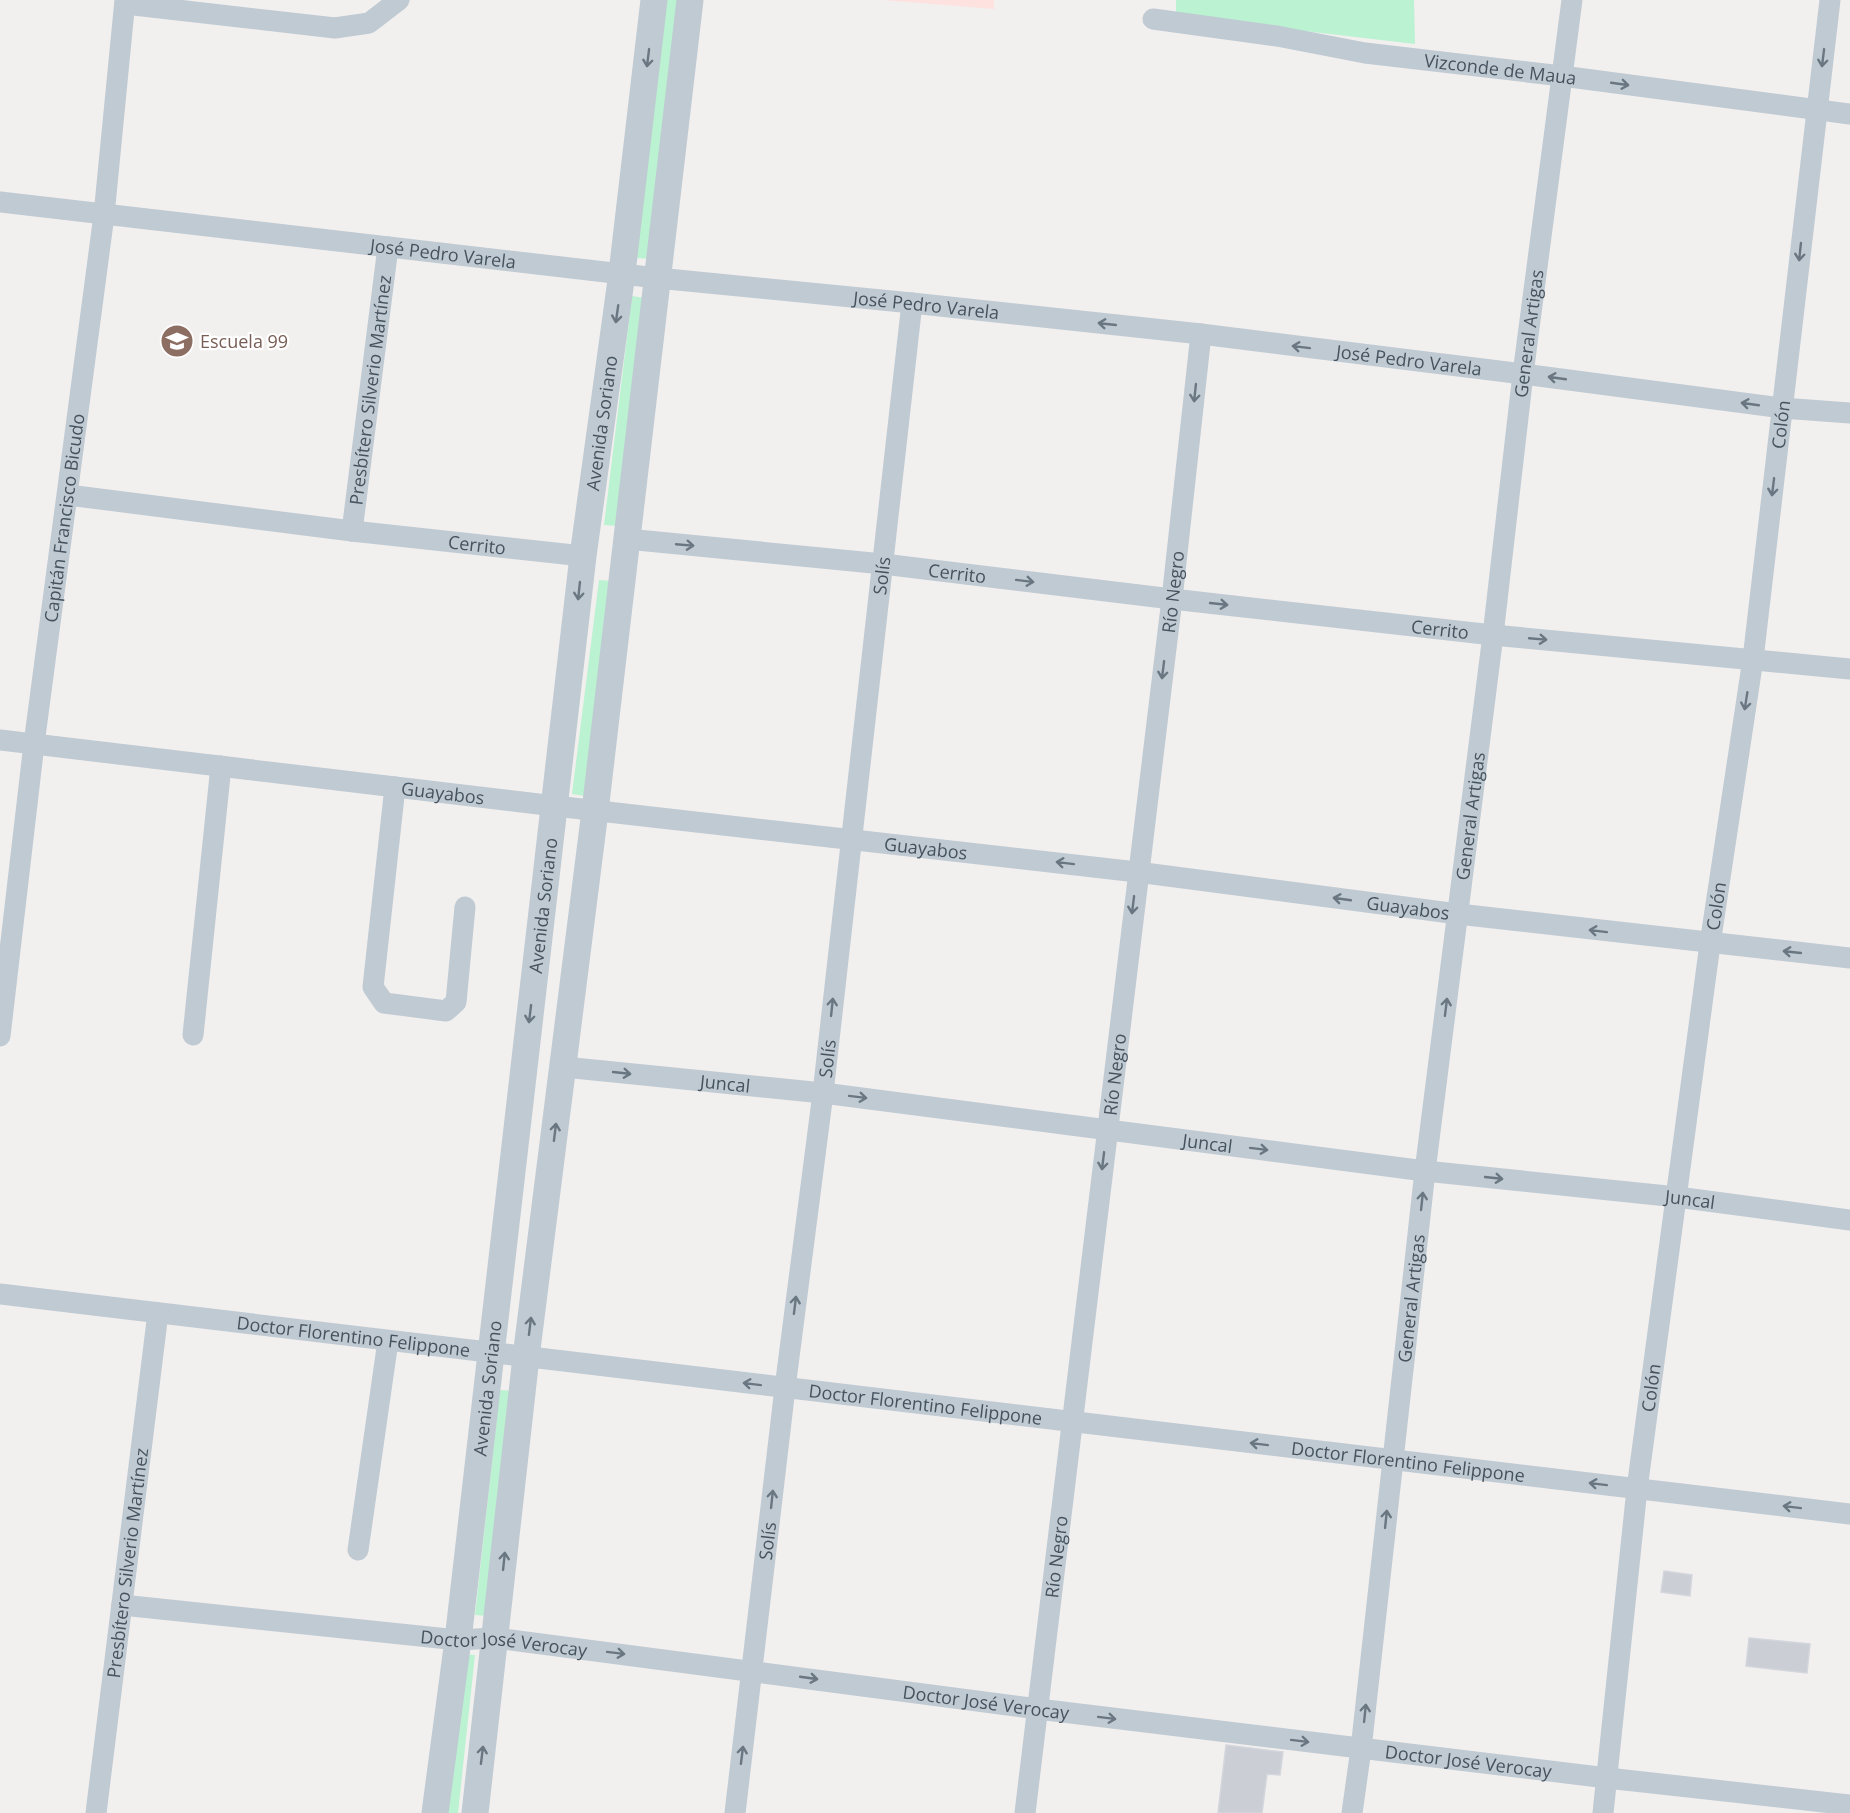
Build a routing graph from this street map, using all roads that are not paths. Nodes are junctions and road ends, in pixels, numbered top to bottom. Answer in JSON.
{"nodes":[{"id":1,"x":399,"y":0,"type":"edge"},
{"id":2,"x":654,"y":0,"type":"edge"},
{"id":3,"x":690,"y":0,"type":"edge"},
{"id":4,"x":1572,"y":0,"type":"edge"},
{"id":5,"x":1830,"y":0,"type":"edge"},
{"id":6,"x":125,"y":2,"type":"edge"},
{"id":7,"x":1153,"y":19,"type":"dead end"},
{"id":8,"x":1562,"y":76,"type":"junction"},
{"id":9,"x":1816,"y":110,"type":"junction"},
{"id":10,"x":1850,"y":114,"type":"edge"},
{"id":11,"x":0,"y":202,"type":"edge"},
{"id":12,"x":104,"y":215,"type":"junction"},
{"id":13,"x":388,"y":248,"type":"junction"},
{"id":14,"x":622,"y":273,"type":"junction"},
{"id":15,"x":657,"y":278,"type":"junction"},
{"id":16,"x":912,"y":303,"type":"junction"},
{"id":17,"x":1201,"y":334,"type":"junction"},
{"id":18,"x":1523,"y":374,"type":"junction"},
{"id":19,"x":1782,"y":408,"type":"junction"},
{"id":20,"x":1850,"y":413,"type":"edge"},
{"id":21,"x":68,"y":495,"type":"junction"},
{"id":22,"x":352,"y":531,"type":"junction"},
{"id":23,"x":627,"y":539,"type":"junction"},
{"id":24,"x":583,"y":556,"type":"junction"},
{"id":25,"x":883,"y":564,"type":"junction"},
{"id":26,"x":1172,"y":599,"type":"junction"},
{"id":27,"x":1493,"y":635,"type":"junction"},
{"id":28,"x":1753,"y":659,"type":"junction"},
{"id":29,"x":1850,"y":669,"type":"edge"},
{"id":30,"x":0,"y":740,"type":"edge"},
{"id":31,"x":34,"y":744,"type":"junction"},
{"id":32,"x":221,"y":766,"type":"junction"},
{"id":33,"x":395,"y":787,"type":"junction"},
{"id":34,"x":555,"y":806,"type":"junction"},
{"id":35,"x":595,"y":811,"type":"junction"},
{"id":36,"x":850,"y":838,"type":"junction"},
{"id":37,"x":1137,"y":872,"type":"junction"},
{"id":38,"x":465,"y":907,"type":"dead end"},
{"id":39,"x":1458,"y":914,"type":"junction"},
{"id":40,"x":1710,"y":944,"type":"junction"},
{"id":41,"x":1850,"y":958,"type":"edge"},
{"id":42,"x":193,"y":1035,"type":"dead end"},
{"id":43,"x":0,"y":1036,"type":"edge"},
{"id":44,"x":564,"y":1067,"type":"junction"},
{"id":45,"x":823,"y":1093,"type":"junction"},
{"id":46,"x":1107,"y":1129,"type":"junction"},
{"id":47,"x":1425,"y":1171,"type":"junction"},
{"id":48,"x":1677,"y":1197,"type":"junction"},
{"id":49,"x":1850,"y":1220,"type":"edge"},
{"id":50,"x":0,"y":1294,"type":"edge"},
{"id":51,"x":158,"y":1313,"type":"junction"},
{"id":52,"x":388,"y":1341,"type":"junction"},
{"id":53,"x":490,"y":1353,"type":"junction"},
{"id":54,"x":526,"y":1357,"type":"junction"},
{"id":55,"x":785,"y":1388,"type":"junction"},
{"id":56,"x":1072,"y":1422,"type":"junction"},
{"id":57,"x":1392,"y":1460,"type":"junction"},
{"id":58,"x":1637,"y":1489,"type":"junction"},
{"id":59,"x":1850,"y":1514,"type":"edge"},
{"id":60,"x":358,"y":1550,"type":"dead end"},
{"id":61,"x":122,"y":1605,"type":"junction"},
{"id":62,"x":495,"y":1638,"type":"junction"},
{"id":63,"x":458,"y":1640,"type":"junction"},
{"id":64,"x":753,"y":1671,"type":"junction"},
{"id":65,"x":1038,"y":1709,"type":"junction"},
{"id":66,"x":1361,"y":1749,"type":"junction"},
{"id":67,"x":1607,"y":1778,"type":"junction"},
{"id":68,"x":1850,"y":1800,"type":"edge"},
{"id":69,"x":96,"y":1813,"type":"edge"},
{"id":70,"x":435,"y":1813,"type":"edge"},
{"id":71,"x":475,"y":1813,"type":"edge"},
{"id":72,"x":735,"y":1813,"type":"edge"},
{"id":73,"x":1025,"y":1813,"type":"edge"},
{"id":74,"x":1352,"y":1813,"type":"edge"},
{"id":75,"x":1603,"y":1813,"type":"edge"}],
"edges":[{"from":1,"to":6,"type":"street"},
{"from":2,"to":14,"type":"street","name":"Avenida Soriano","one_way":true},
{"from":3,"to":15,"type":"street","name":"Avenida Soriano"},
{"from":4,"to":8,"type":"street","name":"General Artigas"},
{"from":5,"to":9,"type":"street","name":"Colón","one_way":true},
{"from":6,"to":12,"type":"street","name":"Capitán Francisco Bicudo"},
{"from":7,"to":8,"type":"street","name":"Vizconde de Maua"},
{"from":8,"to":9,"type":"street","name":"Vizconde de Maua","one_way":true},
{"from":8,"to":18,"type":"street","name":"General Artigas"},
{"from":9,"to":10,"type":"street","name":"Vizconde de Maua"},
{"from":9,"to":19,"type":"street","name":"Colón","one_way":true},
{"from":11,"to":12,"type":"street","name":"José Pedro Varela"},
{"from":12,"to":13,"type":"street","name":"José Pedro Varela"},
{"from":12,"to":21,"type":"street","name":"Capitán Francisco Bicudo"},
{"from":13,"to":14,"type":"street","name":"José Pedro Varela"},
{"from":13,"to":22,"type":"street","name":"Presbítero Silverio Martínez"},
{"from":14,"to":15,"type":"street","name":"José Pedro Varela"},
{"from":14,"to":24,"type":"street","name":"Avenida Soriano","one_way":true},
{"from":15,"to":16,"type":"street","name":"José Pedro Varela"},
{"from":15,"to":23,"type":"street","name":"Avenida Soriano"},
{"from":17,"to":16,"type":"street","name":"José Pedro Varela","one_way":true},
{"from":16,"to":25,"type":"street","name":"Solís"},
{"from":18,"to":17,"type":"street","name":"José Pedro Varela","one_way":true},
{"from":17,"to":26,"type":"street","name":"Río Negro","one_way":true},
{"from":19,"to":18,"type":"street","name":"José Pedro Varela","one_way":true},
{"from":18,"to":27,"type":"street","name":"General Artigas"},
{"from":19,"to":20,"type":"street","name":"José Pedro Varela"},
{"from":19,"to":28,"type":"street","name":"Colón","one_way":true},
{"from":21,"to":22,"type":"street","name":"Cerrito"},
{"from":21,"to":31,"type":"street","name":"Capitán Francisco Bicudo"},
{"from":22,"to":24,"type":"street","name":"Cerrito"},
{"from":23,"to":24,"type":"street","name":"Cerrito"},
{"from":23,"to":25,"type":"street","name":"Cerrito","one_way":true},
{"from":23,"to":35,"type":"street","name":"Avenida Soriano"},
{"from":24,"to":34,"type":"street","name":"Avenida Soriano","one_way":true},
{"from":25,"to":26,"type":"street","name":"Cerrito","one_way":true},
{"from":25,"to":36,"type":"street","name":"Solís"},
{"from":26,"to":27,"type":"street","name":"Cerrito","one_way":true},
{"from":26,"to":37,"type":"street","name":"Río Negro","one_way":true},
{"from":27,"to":28,"type":"street","name":"Cerrito","one_way":true},
{"from":27,"to":39,"type":"street","name":"General Artigas"},
{"from":28,"to":29,"type":"street","name":"Cerrito"},
{"from":28,"to":40,"type":"street","name":"Colón","one_way":true},
{"from":30,"to":31,"type":"street","name":"Guayabos"},
{"from":31,"to":32,"type":"street","name":"Guayabos"},
{"from":31,"to":43,"type":"street","name":"Capitán Francisco Bicudo"},
{"from":32,"to":33,"type":"street","name":"Guayabos"},
{"from":32,"to":42,"type":"street"},
{"from":33,"to":34,"type":"street","name":"Guayabos"},
{"from":33,"to":38,"type":"street"},
{"from":34,"to":35,"type":"street","name":"Guayabos"},
{"from":34,"to":53,"type":"street","name":"Avenida Soriano","one_way":true},
{"from":35,"to":36,"type":"street","name":"Guayabos"},
{"from":35,"to":44,"type":"street","name":"Avenida Soriano"},
{"from":37,"to":36,"type":"street","name":"Guayabos","one_way":true},
{"from":45,"to":36,"type":"street","name":"Solís","one_way":true},
{"from":39,"to":37,"type":"street","name":"Guayabos","one_way":true},
{"from":37,"to":46,"type":"street","name":"Río Negro","one_way":true},
{"from":40,"to":39,"type":"street","name":"Guayabos","one_way":true},
{"from":47,"to":39,"type":"street","name":"General Artigas","one_way":true},
{"from":41,"to":40,"type":"street","name":"Guayabos","one_way":true},
{"from":40,"to":48,"type":"street","name":"Colón"},
{"from":44,"to":45,"type":"street","name":"Juncal","one_way":true},
{"from":54,"to":44,"type":"street","name":"Avenida Soriano","one_way":true},
{"from":45,"to":46,"type":"street","name":"Juncal","one_way":true},
{"from":55,"to":45,"type":"street","name":"Solís","one_way":true},
{"from":46,"to":47,"type":"street","name":"Juncal","one_way":true},
{"from":46,"to":56,"type":"street","name":"Río Negro","one_way":true},
{"from":47,"to":48,"type":"street","name":"Juncal","one_way":true},
{"from":57,"to":47,"type":"street","name":"General Artigas","one_way":true},
{"from":48,"to":49,"type":"street","name":"Juncal"},
{"from":48,"to":58,"type":"street","name":"Colón"},
{"from":50,"to":51,"type":"street","name":"Doctor Florentino Felippone"},
{"from":51,"to":52,"type":"street","name":"Doctor Florentino Felippone"},
{"from":51,"to":61,"type":"street","name":"Presbítero Silverio Martínez"},
{"from":52,"to":53,"type":"street","name":"Doctor Florentino Felippone"},
{"from":52,"to":60,"type":"street"},
{"from":53,"to":54,"type":"street","name":"Doctor Florentino Felippone"},
{"from":53,"to":63,"type":"street","name":"Avenida Soriano"},
{"from":55,"to":54,"type":"street","name":"Doctor Florentino Felippone","one_way":true},
{"from":62,"to":54,"type":"street","name":"Avenida Soriano","one_way":true},
{"from":55,"to":56,"type":"street","name":"Doctor Florentino Felippone"},
{"from":64,"to":55,"type":"street","name":"Solís","one_way":true},
{"from":57,"to":56,"type":"street","name":"Doctor Florentino Felippone","one_way":true},
{"from":56,"to":65,"type":"street","name":"Río Negro"},
{"from":58,"to":57,"type":"street","name":"Doctor Florentino Felippone","one_way":true},
{"from":66,"to":57,"type":"street","name":"General Artigas","one_way":true},
{"from":59,"to":58,"type":"street","name":"Doctor Florentino Felippone","one_way":true},
{"from":58,"to":67,"type":"street","name":"Colón"},
{"from":61,"to":63,"type":"street","name":"Doctor José Verocay"},
{"from":61,"to":69,"type":"street","name":"Presbítero Silverio Martínez"},
{"from":62,"to":63,"type":"street","name":"Doctor José Verocay"},
{"from":62,"to":64,"type":"street","name":"Doctor José Verocay","one_way":true},
{"from":71,"to":62,"type":"street","name":"Avenida Soriano","one_way":true},
{"from":63,"to":70,"type":"street","name":"Avenida Soriano"},
{"from":64,"to":65,"type":"street","name":"Doctor José Verocay","one_way":true},
{"from":72,"to":64,"type":"street","name":"Solís","one_way":true},
{"from":65,"to":66,"type":"street","name":"Doctor José Verocay","one_way":true},
{"from":65,"to":73,"type":"street","name":"Río Negro"},
{"from":66,"to":67,"type":"street","name":"Doctor José Verocay"},
{"from":66,"to":74,"type":"street","name":"General Artigas"},
{"from":67,"to":68,"type":"street","name":"Doctor José Verocay"},
{"from":67,"to":75,"type":"street","name":"Colón"}]}
